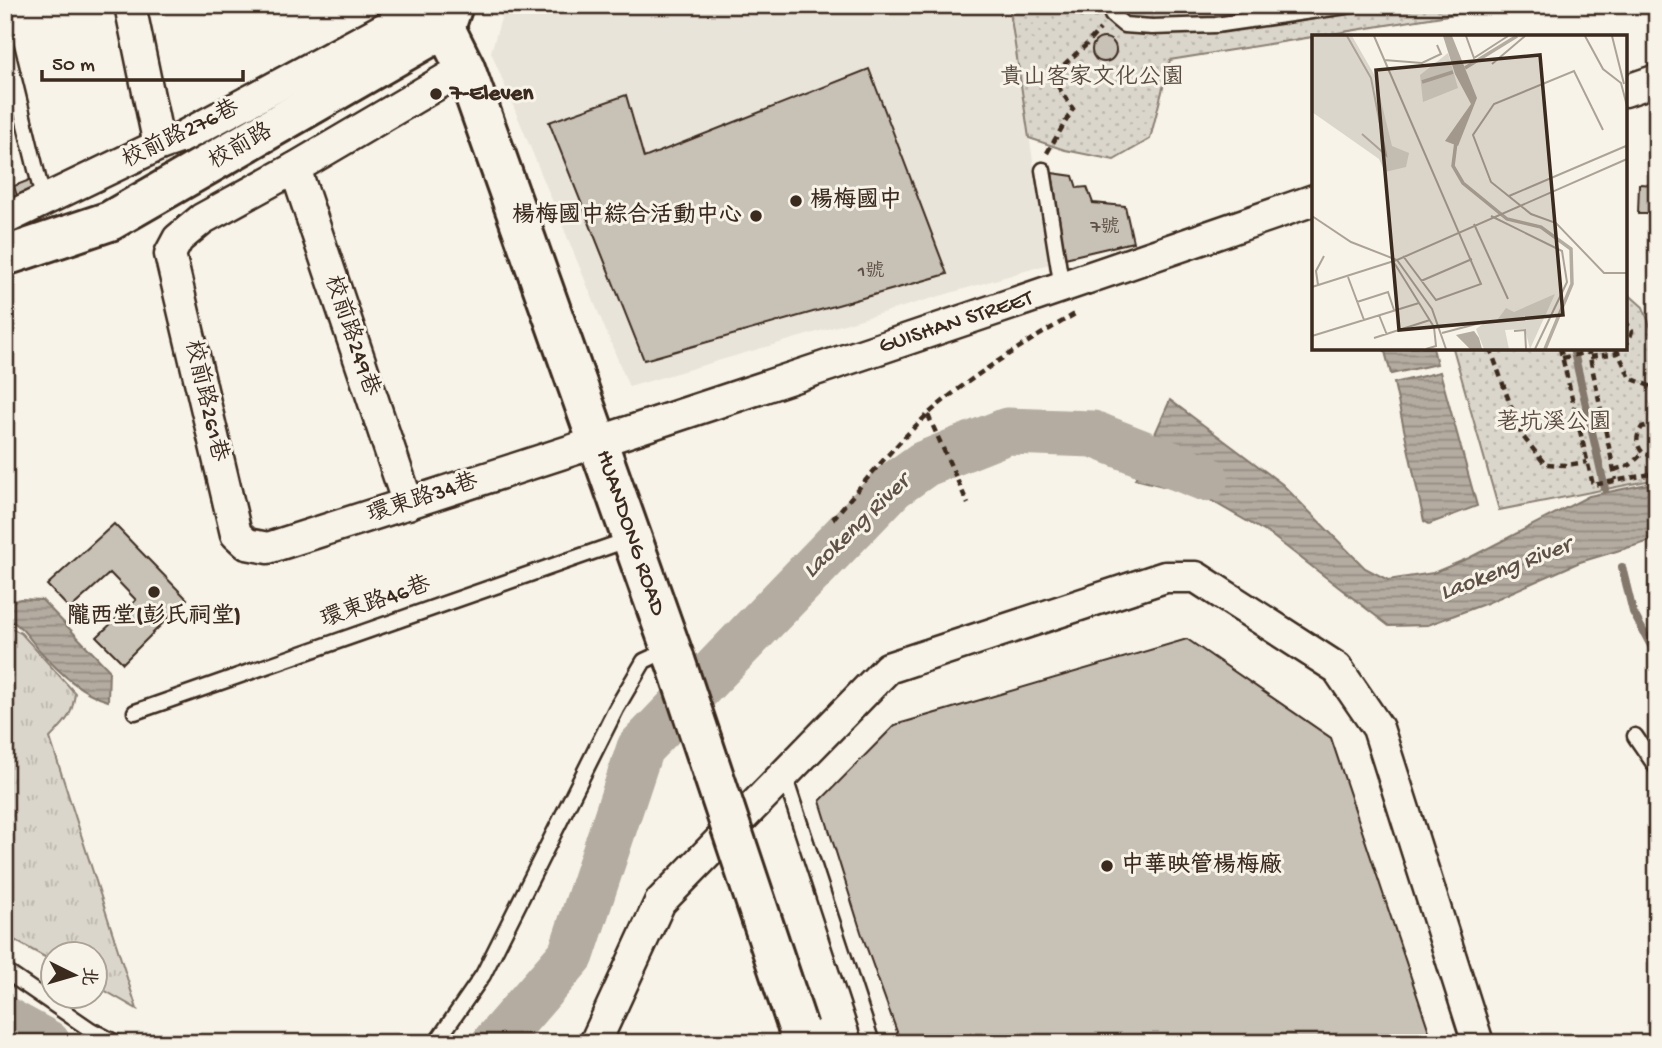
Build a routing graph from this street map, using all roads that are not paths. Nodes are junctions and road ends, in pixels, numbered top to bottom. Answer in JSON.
{"nodes":[{"id":1,"x":130,"y":5,"type":"edge"},
{"id":2,"x":1111,"y":5,"type":"edge"},
{"id":3,"x":1353,"y":5,"type":"edge"},
{"id":4,"x":442,"y":11,"type":"edge"},
{"id":5,"x":5,"y":43,"type":"edge"},
{"id":6,"x":465,"y":68,"type":"junction"},
{"id":7,"x":1657,"y":80,"type":"edge"},
{"id":8,"x":1627,"y":90,"type":"edge"},
{"id":9,"x":159,"y":145,"type":"junction"},
{"id":10,"x":295,"y":168,"type":"junction"},
{"id":11,"x":1043,"y":170,"type":"road end"},
{"id":12,"x":1312,"y":201,"type":"edge"},
{"id":13,"x":44,"y":202,"type":"junction"},
{"id":14,"x":5,"y":219,"type":"edge"},
{"id":15,"x":5,"y":256,"type":"edge"},
{"id":16,"x":1068,"y":286,"type":"junction"},
{"id":17,"x":598,"y":442,"type":"junction"},
{"id":18,"x":408,"y":504,"type":"junction"},
{"id":19,"x":631,"y":538,"type":"junction"},
{"id":20,"x":247,"y":544,"type":"joint"},
{"id":21,"x":673,"y":654,"type":"junction"},
{"id":22,"x":135,"y":712,"type":"dead end"},
{"id":23,"x":1635,"y":736,"type":"dead end"},
{"id":24,"x":1657,"y":768,"type":"edge"},
{"id":25,"x":784,"y":775,"type":"junction"},
{"id":26,"x":5,"y":971,"type":"edge"},
{"id":27,"x":801,"y":1035,"type":"edge"},
{"id":28,"x":116,"y":1043,"type":"edge"},
{"id":29,"x":436,"y":1043,"type":"edge"},
{"id":30,"x":595,"y":1043,"type":"edge"},
{"id":31,"x":872,"y":1043,"type":"edge"},
{"id":32,"x":1478,"y":1043,"type":"edge"}],
"edges":[{"from":1,"to":9,"type":"street"},
{"from":2,"to":3,"type":"lane"},
{"from":4,"to":6,"type":"street","name":"HUANDONG ROAD"},
{"from":4,"to":9,"type":"street","name":"校前路276巷"},
{"from":4,"to":15,"type":"street","name":"校前路"},
{"from":5,"to":13,"type":"lane"},
{"from":6,"to":10,"type":"street"},
{"from":6,"to":17,"type":"street","name":"HUANDONG ROAD"},
{"from":7,"to":8,"type":"street"},
{"from":9,"to":13,"type":"street","name":"校前路276巷"},
{"from":10,"to":18,"type":"street","name":"校前路249巷"},
{"from":10,"to":20,"type":"street","name":"校前路261巷"},
{"from":11,"to":16,"type":"lane"},
{"from":12,"to":16,"type":"street","name":"GUISHAN STREET"},
{"from":13,"to":14,"type":"street","name":"校前路276巷"},
{"from":16,"to":17,"type":"street","name":"GUISHAN STREET"},
{"from":17,"to":18,"type":"street","name":"環東路34巷"},
{"from":17,"to":19,"type":"street","name":"HUANDONG ROAD"},
{"from":18,"to":20,"type":"street","name":"環東路34巷"},
{"from":19,"to":21,"type":"street","name":"HUANDONG ROAD"},
{"from":19,"to":22,"type":"lane","name":"環東路46巷"},
{"from":21,"to":27,"type":"street","name":"HUANDONG ROAD","bridge":true},
{"from":21,"to":29,"type":"lane"},
{"from":23,"to":24,"type":"lane"},
{"from":25,"to":30,"type":"street"},
{"from":25,"to":31,"type":"lane"},
{"from":25,"to":32,"type":"street"},
{"from":26,"to":28,"type":"lane"}]}
